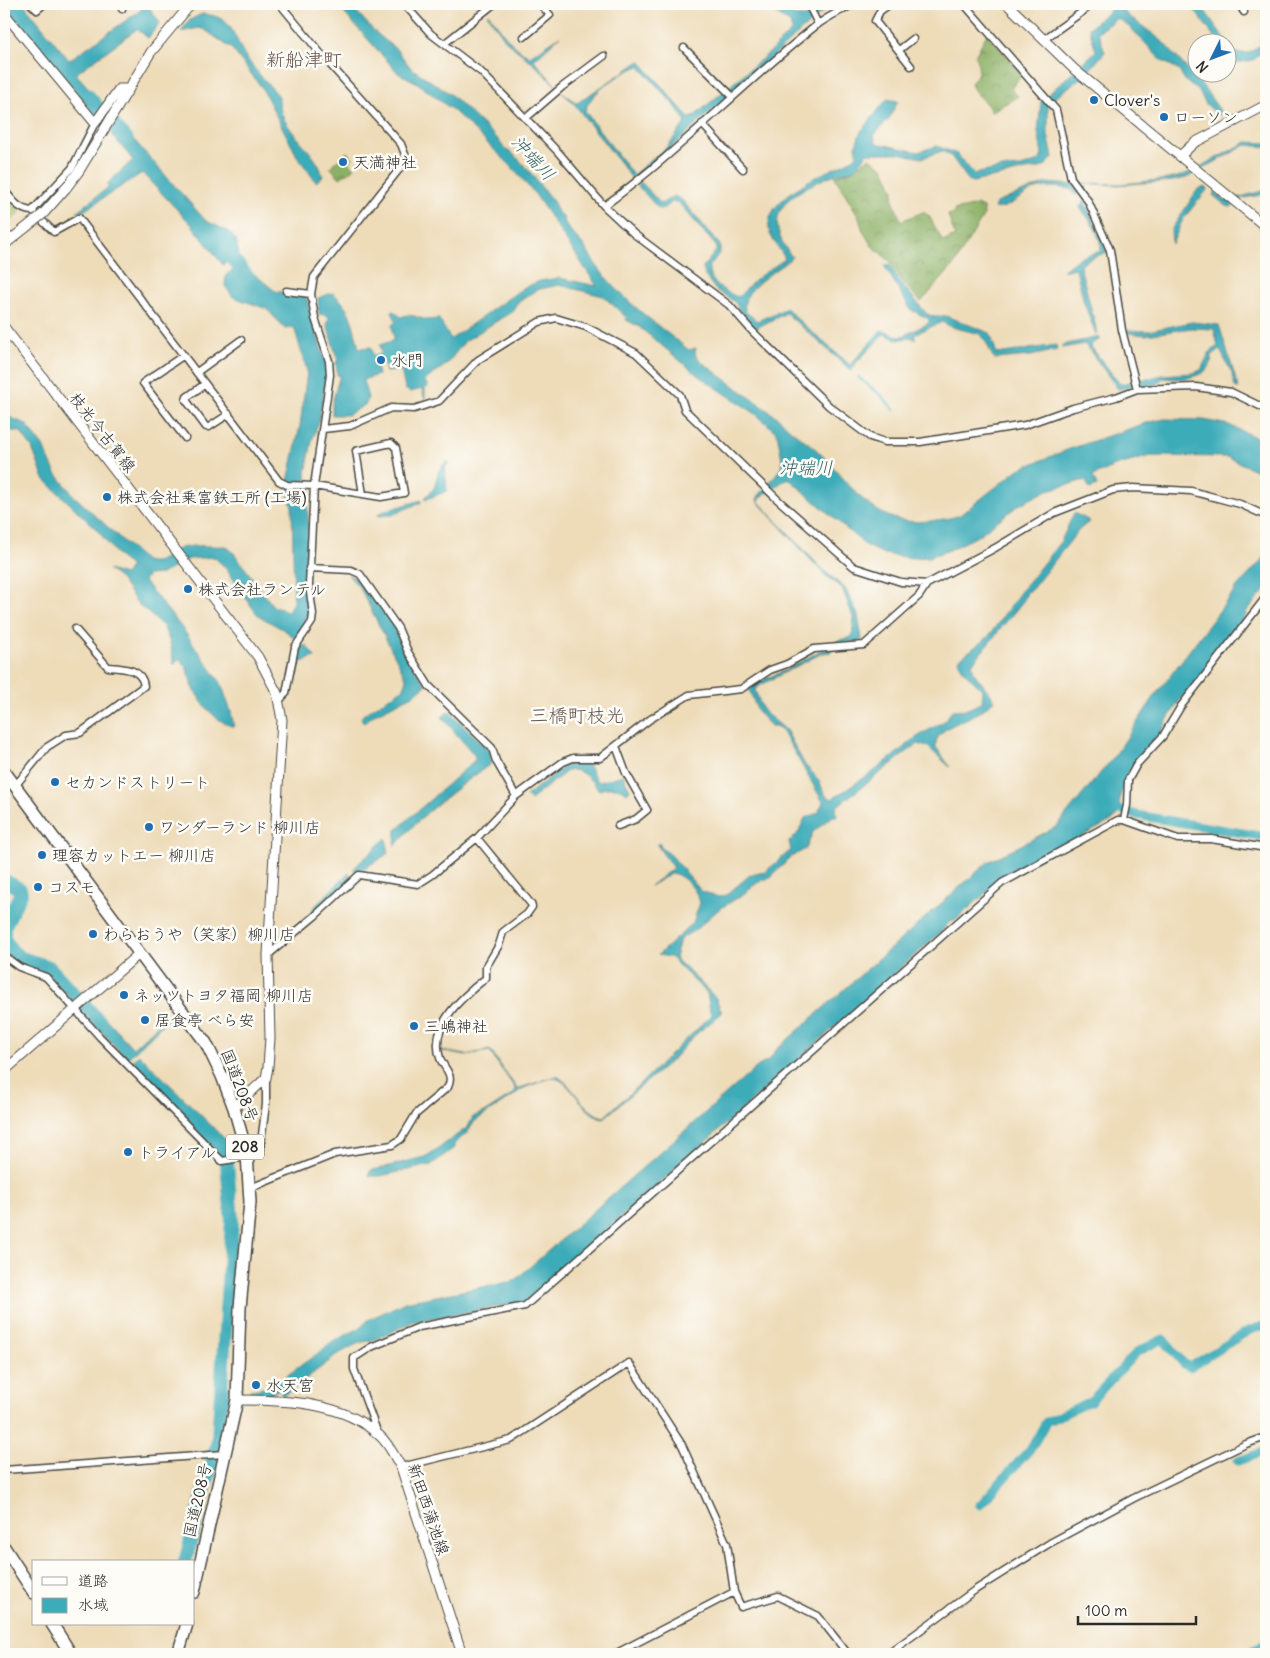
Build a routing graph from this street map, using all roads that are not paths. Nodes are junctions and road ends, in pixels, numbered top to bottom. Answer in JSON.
{"nodes":[{"id":1,"x":31,"y":4,"type":"edge"},
{"id":2,"x":44,"y":4,"type":"edge"},
{"id":3,"x":191,"y":4,"type":"edge"},
{"id":4,"x":280,"y":4,"type":"edge"},
{"id":5,"x":404,"y":4,"type":"edge"},
{"id":6,"x":494,"y":4,"type":"edge"},
{"id":7,"x":540,"y":4,"type":"edge"},
{"id":8,"x":808,"y":4,"type":"edge"},
{"id":9,"x":853,"y":4,"type":"edge"},
{"id":10,"x":890,"y":4,"type":"edge"},
{"id":11,"x":964,"y":4,"type":"edge"},
{"id":12,"x":1008,"y":4,"type":"edge"},
{"id":13,"x":1094,"y":4,"type":"edge"},
{"id":14,"x":1239,"y":4,"type":"edge"},
{"id":15,"x":1244,"y":12,"type":"dead end"},
{"id":16,"x":6,"y":19,"type":"edge"},
{"id":17,"x":817,"y":22,"type":"junction"},
{"id":18,"x":524,"y":37,"type":"dead end"},
{"id":19,"x":914,"y":39,"type":"dead end"},
{"id":20,"x":1043,"y":40,"type":"junction"},
{"id":21,"x":445,"y":44,"type":"junction"},
{"id":22,"x":684,"y":48,"type":"dead end"},
{"id":23,"x":899,"y":50,"type":"junction"},
{"id":24,"x":604,"y":56,"type":"dead end"},
{"id":25,"x":911,"y":66,"type":"dead end"},
{"id":26,"x":129,"y":89,"type":"junction"},
{"id":27,"x":731,"y":95,"type":"junction"},
{"id":28,"x":1266,"y":105,"type":"edge"},
{"id":29,"x":526,"y":118,"type":"junction"},
{"id":30,"x":96,"y":121,"type":"junction"},
{"id":31,"x":702,"y":124,"type":"junction"},
{"id":32,"x":1180,"y":156,"type":"junction"},
{"id":33,"x":743,"y":169,"type":"dead end"},
{"id":34,"x":4,"y":190,"type":"edge"},
{"id":35,"x":604,"y":206,"type":"junction"},
{"id":36,"x":32,"y":211,"type":"junction"},
{"id":37,"x":1266,"y":227,"type":"edge"},
{"id":38,"x":4,"y":245,"type":"edge"},
{"id":39,"x":286,"y":291,"type":"dead end"},
{"id":40,"x":312,"y":294,"type":"junction"},
{"id":41,"x":4,"y":327,"type":"edge"},
{"id":42,"x":241,"y":340,"type":"dead end"},
{"id":43,"x":184,"y":355,"type":"junction"},
{"id":44,"x":197,"y":372,"type":"junction"},
{"id":45,"x":205,"y":384,"type":"junction"},
{"id":46,"x":1137,"y":388,"type":"junction"},
{"id":47,"x":1266,"y":409,"type":"edge"},
{"id":48,"x":229,"y":414,"type":"junction"},
{"id":49,"x":323,"y":430,"type":"junction"},
{"id":50,"x":185,"y":438,"type":"dead end"},
{"id":51,"x":314,"y":486,"type":"junction"},
{"id":52,"x":363,"y":494,"type":"junction"},
{"id":53,"x":1266,"y":516,"type":"edge"},
{"id":54,"x":309,"y":568,"type":"junction"},
{"id":55,"x":927,"y":584,"type":"junction"},
{"id":56,"x":1266,"y":597,"type":"edge"},
{"id":57,"x":75,"y":629,"type":"dead end"},
{"id":58,"x":279,"y":701,"type":"junction"},
{"id":59,"x":616,"y":746,"type":"junction"},
{"id":60,"x":4,"y":770,"type":"edge"},
{"id":61,"x":15,"y":786,"type":"junction"},
{"id":62,"x":516,"y":796,"type":"junction"},
{"id":63,"x":1124,"y":818,"type":"junction"},
{"id":64,"x":618,"y":826,"type":"dead end"},
{"id":65,"x":477,"y":838,"type":"junction"},
{"id":66,"x":1266,"y":848,"type":"edge"},
{"id":67,"x":140,"y":952,"type":"junction"},
{"id":68,"x":268,"y":955,"type":"junction"},
{"id":69,"x":4,"y":956,"type":"edge"},
{"id":70,"x":75,"y":1009,"type":"junction"},
{"id":71,"x":4,"y":1071,"type":"edge"},
{"id":72,"x":266,"y":1078,"type":"junction"},
{"id":73,"x":234,"y":1108,"type":"junction"},
{"id":74,"x":244,"y":1156,"type":"junction"},
{"id":75,"x":250,"y":1188,"type":"junction"},
{"id":76,"x":237,"y":1400,"type":"junction"},
{"id":77,"x":379,"y":1435,"type":"junction"},
{"id":78,"x":1266,"y":1437,"type":"edge"},
{"id":79,"x":224,"y":1454,"type":"junction"},
{"id":80,"x":401,"y":1468,"type":"junction"},
{"id":81,"x":4,"y":1470,"type":"edge"},
{"id":82,"x":4,"y":1540,"type":"edge"},
{"id":83,"x":4,"y":1547,"type":"edge"},
{"id":84,"x":32,"y":1582,"type":"edge"},
{"id":85,"x":195,"y":1587,"type":"edge"},
{"id":86,"x":32,"y":1590,"type":"edge"},
{"id":87,"x":734,"y":1592,"type":"junction"},
{"id":88,"x":53,"y":1626,"type":"edge"},
{"id":89,"x":59,"y":1626,"type":"edge"},
{"id":90,"x":186,"y":1626,"type":"edge"},
{"id":91,"x":70,"y":1654,"type":"edge"},
{"id":92,"x":75,"y":1654,"type":"edge"},
{"id":93,"x":178,"y":1654,"type":"edge"},
{"id":94,"x":462,"y":1654,"type":"edge"},
{"id":95,"x":615,"y":1654,"type":"edge"},
{"id":96,"x":848,"y":1654,"type":"edge"},
{"id":97,"x":888,"y":1654,"type":"edge"}],
"edges":[{"from":1,"to":2,"type":"street"},
{"from":3,"to":26,"type":"main road"},
{"from":4,"to":40,"type":"street"},
{"from":5,"to":21,"type":"street"},
{"from":6,"to":21,"type":"street"},
{"from":7,"to":18,"type":"street"},
{"from":8,"to":17,"type":"street"},
{"from":9,"to":17,"type":"street"},
{"from":10,"to":23,"type":"street"},
{"from":11,"to":46,"type":"street"},
{"from":12,"to":20,"type":"main road"},
{"from":13,"to":20,"type":"street"},
{"from":14,"to":15,"type":"street"},
{"from":16,"to":30,"type":"main road"},
{"from":17,"to":27,"type":"street"},
{"from":19,"to":23,"type":"street"},
{"from":20,"to":32,"type":"main road"},
{"from":21,"to":29,"type":"street"},
{"from":22,"to":27,"type":"street"},
{"from":23,"to":25,"type":"street"},
{"from":24,"to":29,"type":"street"},
{"from":26,"to":30,"type":"main road"},
{"from":26,"to":38,"type":"main road","bridge":true},
{"from":27,"to":31,"type":"street"},
{"from":28,"to":32,"type":"main road"},
{"from":29,"to":35,"type":"street"},
{"from":30,"to":36,"type":"street"},
{"from":31,"to":33,"type":"street"},
{"from":31,"to":35,"type":"street"},
{"from":32,"to":37,"type":"main road"},
{"from":34,"to":36,"type":"street"},
{"from":35,"to":46,"type":"street"},
{"from":36,"to":43,"type":"street"},
{"from":39,"to":40,"type":"street"},
{"from":40,"to":49,"type":"street"},
{"from":41,"to":58,"type":"main road","name":"枝光今古賀線"},
{"from":42,"to":44,"type":"street"},
{"from":43,"to":44,"type":"street"},
{"from":43,"to":50,"type":"street"},
{"from":44,"to":45,"type":"street"},
{"from":45,"to":48,"type":"street"},
{"from":45,"to":48,"type":"street"},
{"from":46,"to":47,"type":"street"},
{"from":48,"to":51,"type":"street"},
{"from":49,"to":51,"type":"street"},
{"from":49,"to":55,"type":"street"},
{"from":51,"to":52,"type":"street"},
{"from":51,"to":54,"type":"street"},
{"from":52,"to":52,"type":"street"},
{"from":53,"to":55,"type":"street"},
{"from":54,"to":58,"type":"street"},
{"from":54,"to":62,"type":"street"},
{"from":55,"to":59,"type":"street"},
{"from":56,"to":63,"type":"street"},
{"from":57,"to":61,"type":"street"},
{"from":58,"to":68,"type":"main road","name":"枝光今古賀線"},
{"from":59,"to":62,"type":"street"},
{"from":59,"to":64,"type":"street"},
{"from":60,"to":61,"type":"highway","name":"国道208号","number":"208"},
{"from":61,"to":67,"type":"highway","name":"国道208号","number":"208"},
{"from":62,"to":65,"type":"street"},
{"from":63,"to":66,"type":"street"},
{"from":63,"to":77,"type":"street"},
{"from":65,"to":68,"type":"street"},
{"from":65,"to":75,"type":"street"},
{"from":67,"to":70,"type":"main road"},
{"from":67,"to":73,"type":"highway","name":"国道208号","number":"208"},
{"from":68,"to":72,"type":"main road","name":"枝光今古賀線"},
{"from":69,"to":70,"type":"street"},
{"from":70,"to":71,"type":"main road"},
{"from":70,"to":74,"type":"street"},
{"from":72,"to":73,"type":"main road"},
{"from":72,"to":74,"type":"street"},
{"from":73,"to":74,"type":"highway","name":"国道208号","number":"208"},
{"from":74,"to":75,"type":"highway","name":"国道208号","number":"208"},
{"from":75,"to":76,"type":"highway","name":"国道208号","number":"208"},
{"from":76,"to":77,"type":"main road","name":"新田西蒲池線"},
{"from":76,"to":79,"type":"highway","name":"国道208号","number":"208"},
{"from":77,"to":80,"type":"main road","name":"新田西蒲池線"},
{"from":78,"to":97,"type":"street"},
{"from":79,"to":81,"type":"street"},
{"from":79,"to":85,"type":"highway","name":"国道208号","number":"208"},
{"from":80,"to":87,"type":"street"},
{"from":80,"to":94,"type":"main road","name":"新田西蒲池線"},
{"from":82,"to":84,"type":"highway"},
{"from":83,"to":86,"type":"highway"},
{"from":87,"to":95,"type":"street"},
{"from":87,"to":96,"type":"street"},
{"from":88,"to":91,"type":"highway"},
{"from":89,"to":92,"type":"highway"},
{"from":90,"to":93,"type":"highway"}]}
